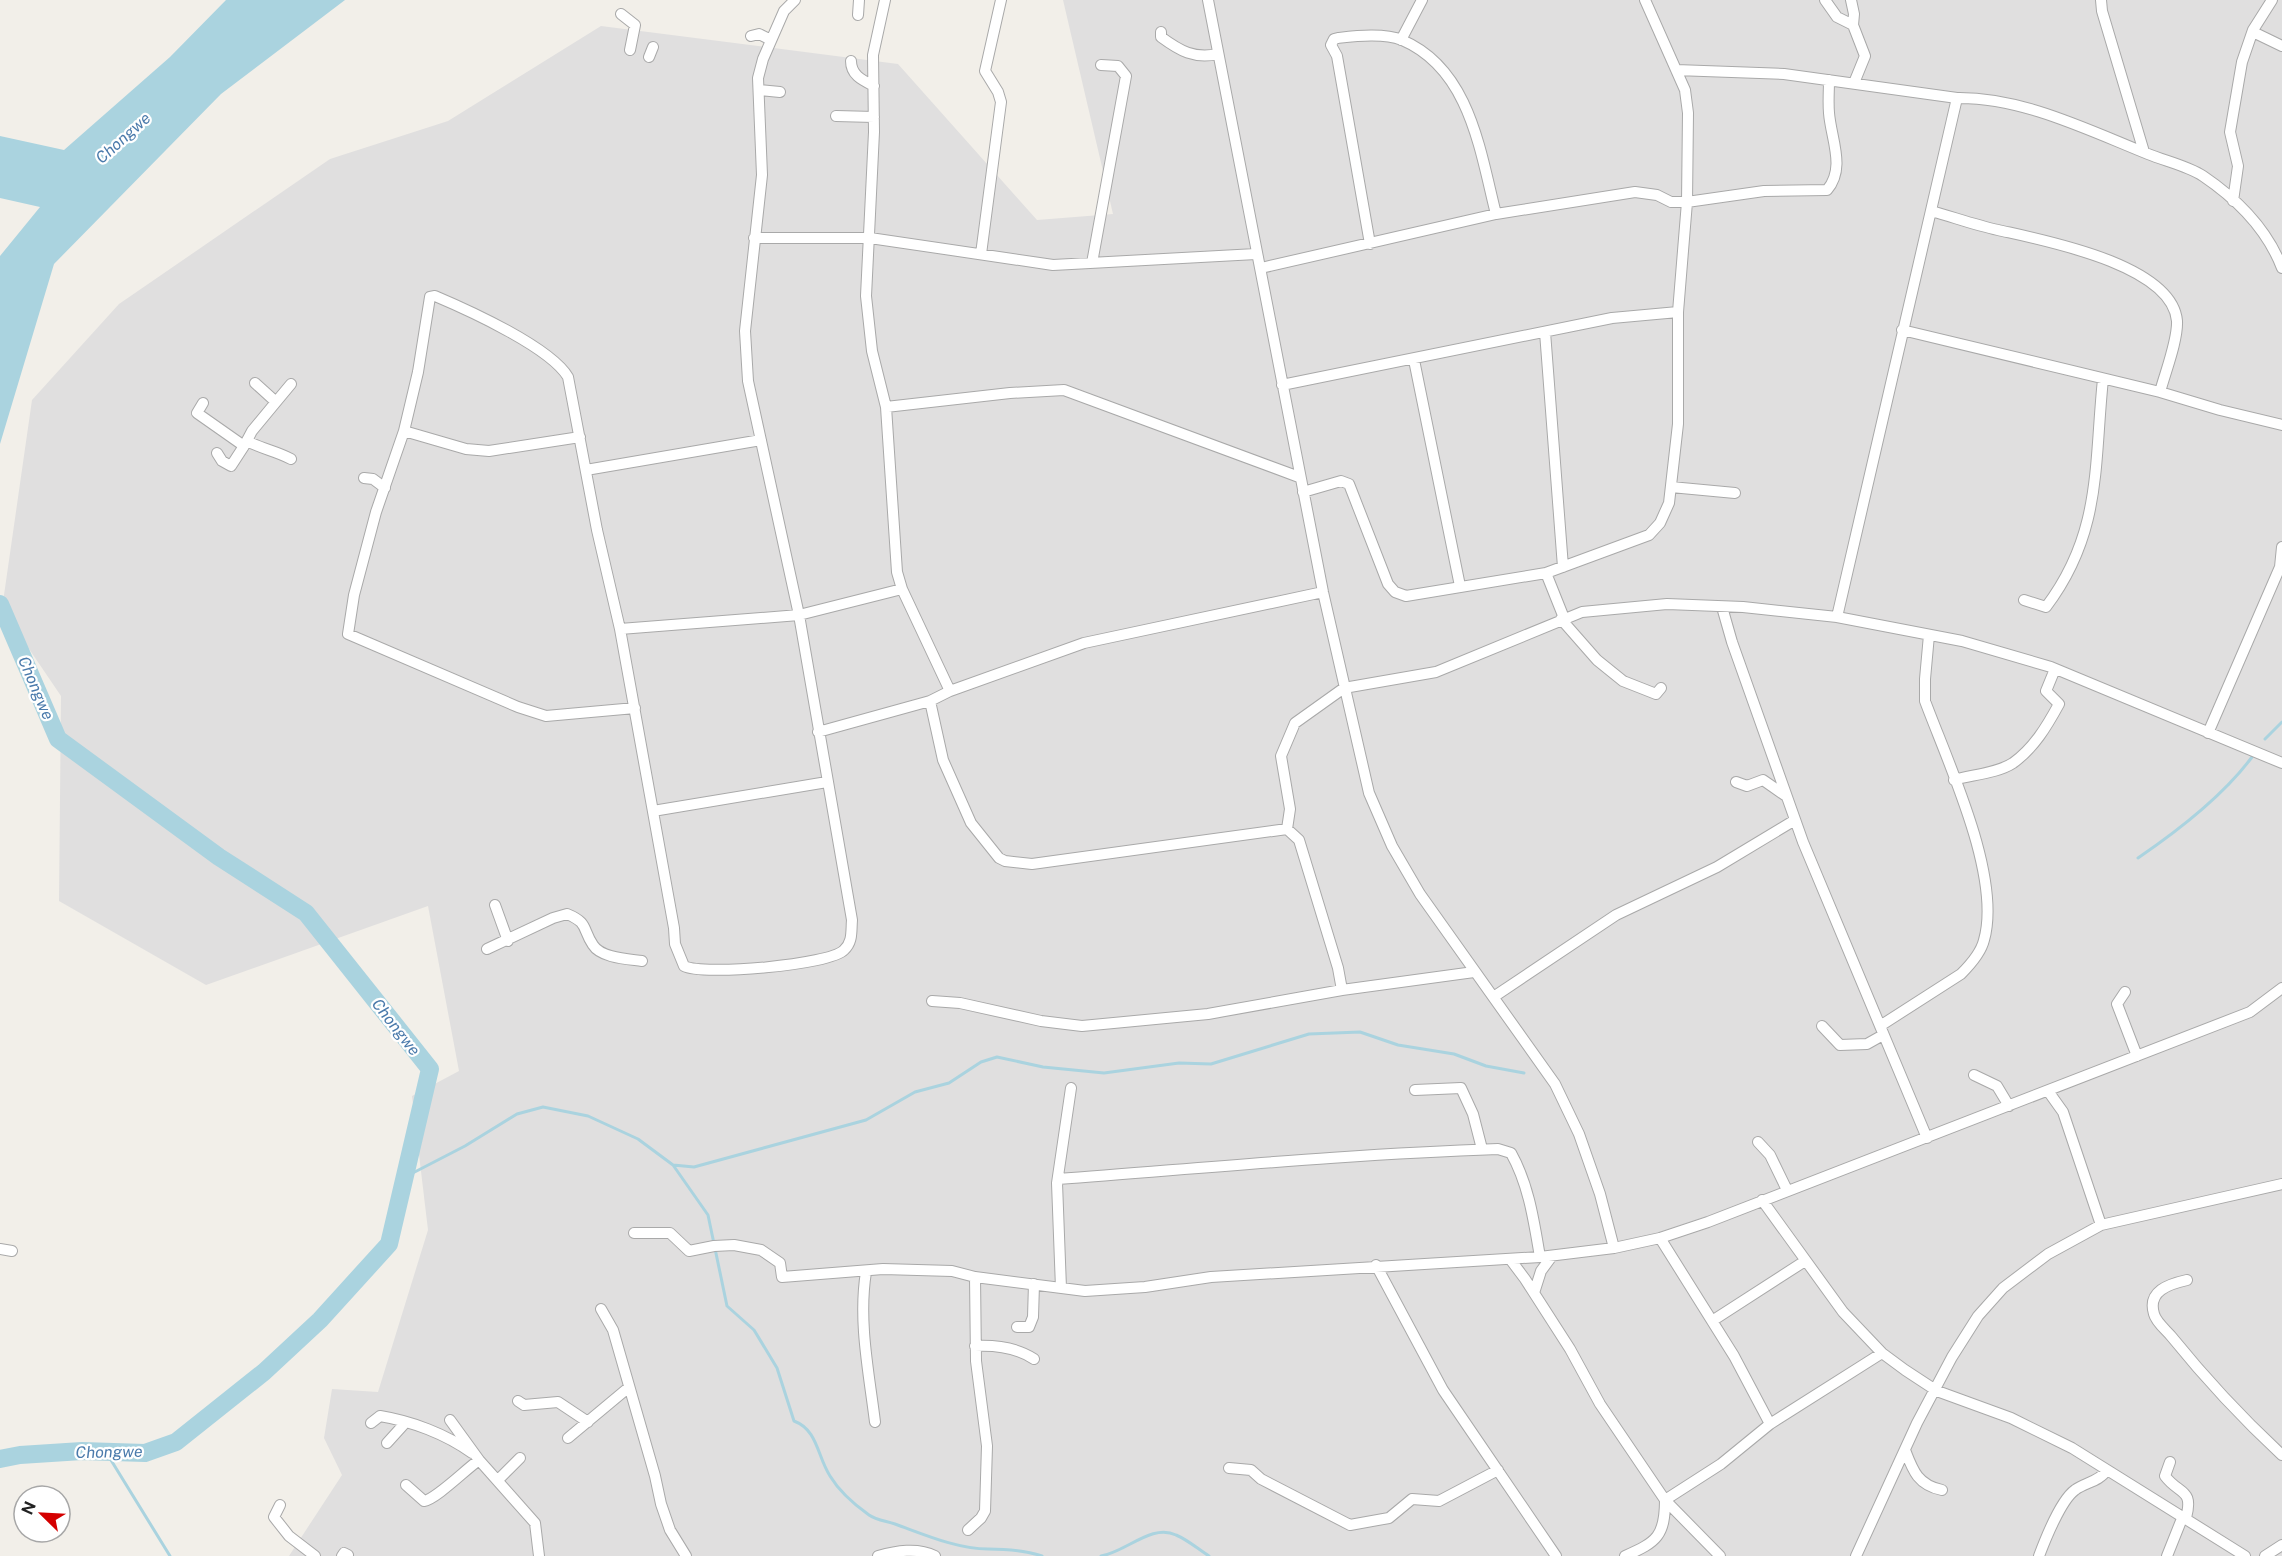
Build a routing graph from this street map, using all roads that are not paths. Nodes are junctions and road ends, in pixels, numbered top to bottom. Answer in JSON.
{"nodes":[{"id":1,"x":795,"y":0,"type":"edge"},
{"id":2,"x":859,"y":0,"type":"edge"},
{"id":3,"x":885,"y":0,"type":"edge"},
{"id":4,"x":1001,"y":0,"type":"edge"},
{"id":5,"x":1208,"y":0,"type":"edge"},
{"id":6,"x":1422,"y":0,"type":"edge"},
{"id":7,"x":1645,"y":0,"type":"edge"},
{"id":8,"x":1825,"y":0,"type":"edge"},
{"id":9,"x":1851,"y":0,"type":"edge"},
{"id":10,"x":2101,"y":0,"type":"edge"},
{"id":11,"x":2272,"y":0,"type":"edge"},
{"id":12,"x":621,"y":14,"type":"dead end"},
{"id":13,"x":858,"y":15,"type":"dead end"},
{"id":14,"x":1853,"y":25,"type":"junction"},
{"id":15,"x":1161,"y":32,"type":"dead end"},
{"id":16,"x":2253,"y":32,"type":"junction"},
{"id":17,"x":752,"y":36,"type":"dead end"},
{"id":18,"x":1401,"y":39,"type":"junction"},
{"id":19,"x":771,"y":40,"type":"junction"},
{"id":20,"x":2282,"y":46,"type":"edge"},
{"id":21,"x":630,"y":50,"type":"dead end"},
{"id":22,"x":1218,"y":54,"type":"junction"},
{"id":23,"x":851,"y":61,"type":"dead end"},
{"id":24,"x":1101,"y":65,"type":"dead end"},
{"id":25,"x":1676,"y":70,"type":"junction"},
{"id":26,"x":1829,"y":80,"type":"junction"},
{"id":27,"x":1854,"y":83,"type":"junction"},
{"id":28,"x":874,"y":86,"type":"junction"},
{"id":29,"x":759,"y":90,"type":"junction"},
{"id":30,"x":780,"y":92,"type":"dead end"},
{"id":31,"x":1957,"y":98,"type":"junction"},
{"id":32,"x":836,"y":116,"type":"dead end"},
{"id":33,"x":874,"y":117,"type":"junction"},
{"id":34,"x":2144,"y":152,"type":"junction"},
{"id":35,"x":2233,"y":201,"type":"junction"},
{"id":36,"x":1687,"y":202,"type":"junction"},
{"id":37,"x":1932,"y":211,"type":"junction"},
{"id":38,"x":1496,"y":214,"type":"junction"},
{"id":39,"x":754,"y":238,"type":"junction"},
{"id":40,"x":870,"y":238,"type":"junction"},
{"id":41,"x":1370,"y":244,"type":"junction"},
{"id":42,"x":981,"y":254,"type":"junction"},
{"id":43,"x":1256,"y":254,"type":"junction"},
{"id":44,"x":1092,"y":263,"type":"junction"},
{"id":45,"x":1260,"y":268,"type":"junction"},
{"id":46,"x":2282,"y":268,"type":"edge"},
{"id":47,"x":1678,"y":312,"type":"junction"},
{"id":48,"x":1902,"y":330,"type":"junction"},
{"id":49,"x":1545,"y":332,"type":"junction"},
{"id":50,"x":1414,"y":360,"type":"junction"},
{"id":51,"x":2103,"y":379,"type":"junction"},
{"id":52,"x":255,"y":383,"type":"dead end"},
{"id":53,"x":291,"y":384,"type":"dead end"},
{"id":54,"x":1282,"y":386,"type":"junction"},
{"id":55,"x":2160,"y":392,"type":"junction"},
{"id":56,"x":276,"y":402,"type":"junction"},
{"id":57,"x":203,"y":404,"type":"dead end"},
{"id":58,"x":886,"y":407,"type":"junction"},
{"id":59,"x":2282,"y":425,"type":"edge"},
{"id":60,"x":404,"y":431,"type":"junction"},
{"id":61,"x":580,"y":437,"type":"junction"},
{"id":62,"x":761,"y":440,"type":"junction"},
{"id":63,"x":245,"y":443,"type":"junction"},
{"id":64,"x":217,"y":453,"type":"dead end"},
{"id":65,"x":291,"y":459,"type":"dead end"},
{"id":66,"x":586,"y":470,"type":"junction"},
{"id":67,"x":1299,"y":477,"type":"junction"},
{"id":68,"x":364,"y":478,"type":"dead end"},
{"id":69,"x":1671,"y":487,"type":"junction"},
{"id":70,"x":385,"y":488,"type":"junction"},
{"id":71,"x":1303,"y":492,"type":"junction"},
{"id":72,"x":1735,"y":493,"type":"dead end"},
{"id":73,"x":2282,"y":547,"type":"edge"},
{"id":74,"x":1563,"y":567,"type":"junction"},
{"id":75,"x":1546,"y":573,"type":"junction"},
{"id":76,"x":1460,"y":586,"type":"junction"},
{"id":77,"x":902,"y":589,"type":"junction"},
{"id":78,"x":1323,"y":592,"type":"junction"},
{"id":79,"x":2024,"y":600,"type":"dead end"},
{"id":80,"x":1722,"y":607,"type":"junction"},
{"id":81,"x":799,"y":615,"type":"junction"},
{"id":82,"x":1837,"y":617,"type":"junction"},
{"id":83,"x":1562,"y":619,"type":"junction"},
{"id":84,"x":620,"y":629,"type":"junction"},
{"id":85,"x":1929,"y":635,"type":"junction"},
{"id":86,"x":2055,"y":669,"type":"junction"},
{"id":87,"x":1344,"y":688,"type":"junction"},
{"id":88,"x":1661,"y":688,"type":"dead end"},
{"id":89,"x":950,"y":691,"type":"junction"},
{"id":90,"x":930,"y":701,"type":"junction"},
{"id":91,"x":635,"y":708,"type":"junction"},
{"id":92,"x":818,"y":732,"type":"junction"},
{"id":93,"x":2208,"y":733,"type":"junction"},
{"id":94,"x":2282,"y":763,"type":"edge"},
{"id":95,"x":1954,"y":780,"type":"junction"},
{"id":96,"x":827,"y":782,"type":"junction"},
{"id":97,"x":1736,"y":782,"type":"dead end"},
{"id":98,"x":1786,"y":796,"type":"junction"},
{"id":99,"x":653,"y":811,"type":"junction"},
{"id":100,"x":1795,"y":820,"type":"junction"},
{"id":101,"x":1287,"y":829,"type":"junction"},
{"id":102,"x":495,"y":905,"type":"dead end"},
{"id":103,"x":508,"y":941,"type":"junction"},
{"id":104,"x":487,"y":950,"type":"dead end"},
{"id":105,"x":642,"y":961,"type":"dead end"},
{"id":106,"x":1474,"y":972,"type":"junction"},
{"id":107,"x":1342,"y":990,"type":"junction"},
{"id":108,"x":2125,"y":992,"type":"dead end"},
{"id":109,"x":2281,"y":992,"type":"edge"},
{"id":110,"x":1495,"y":996,"type":"junction"},
{"id":111,"x":932,"y":1001,"type":"dead end"},
{"id":112,"x":1822,"y":1026,"type":"dead end"},
{"id":113,"x":1881,"y":1030,"type":"junction"},
{"id":114,"x":2137,"y":1056,"type":"junction"},
{"id":115,"x":1974,"y":1075,"type":"dead end"},
{"id":116,"x":1071,"y":1088,"type":"dead end"},
{"id":117,"x":1415,"y":1090,"type":"dead end"},
{"id":118,"x":2048,"y":1091,"type":"junction"},
{"id":119,"x":2009,"y":1106,"type":"junction"},
{"id":120,"x":1926,"y":1138,"type":"junction"},
{"id":121,"x":1758,"y":1142,"type":"dead end"},
{"id":122,"x":1482,"y":1149,"type":"junction"},
{"id":123,"x":1058,"y":1179,"type":"junction"},
{"id":124,"x":2282,"y":1184,"type":"edge"},
{"id":125,"x":1787,"y":1190,"type":"junction"},
{"id":126,"x":1762,"y":1200,"type":"junction"},
{"id":127,"x":2101,"y":1225,"type":"junction"},
{"id":128,"x":634,"y":1233,"type":"dead end"},
{"id":129,"x":1660,"y":1238,"type":"junction"},
{"id":130,"x":1614,"y":1248,"type":"junction"},
{"id":131,"x":0,"y":1249,"type":"edge"},
{"id":132,"x":12,"y":1251,"type":"dead end"},
{"id":133,"x":1552,"y":1256,"type":"junction"},
{"id":134,"x":1540,"y":1257,"type":"junction"},
{"id":135,"x":1510,"y":1259,"type":"junction"},
{"id":136,"x":1804,"y":1261,"type":"junction"},
{"id":137,"x":1376,"y":1265,"type":"junction"},
{"id":138,"x":866,"y":1272,"type":"junction"},
{"id":139,"x":975,"y":1277,"type":"junction"},
{"id":140,"x":2187,"y":1280,"type":"dead end"},
{"id":141,"x":1034,"y":1284,"type":"junction"},
{"id":142,"x":1061,"y":1288,"type":"junction"},
{"id":143,"x":1534,"y":1293,"type":"junction"},
{"id":144,"x":601,"y":1309,"type":"dead end"},
{"id":145,"x":1712,"y":1321,"type":"junction"},
{"id":146,"x":1017,"y":1327,"type":"dead end"},
{"id":147,"x":975,"y":1346,"type":"junction"},
{"id":148,"x":1882,"y":1353,"type":"junction"},
{"id":149,"x":1034,"y":1359,"type":"dead end"},
{"id":150,"x":628,"y":1388,"type":"junction"},
{"id":151,"x":1937,"y":1390,"type":"junction"},
{"id":152,"x":518,"y":1401,"type":"dead end"},
{"id":153,"x":450,"y":1420,"type":"dead end"},
{"id":154,"x":406,"y":1422,"type":"junction"},
{"id":155,"x":588,"y":1422,"type":"junction"},
{"id":156,"x":875,"y":1422,"type":"dead end"},
{"id":157,"x":371,"y":1423,"type":"dead end"},
{"id":158,"x":1770,"y":1424,"type":"junction"},
{"id":159,"x":568,"y":1438,"type":"dead end"},
{"id":160,"x":387,"y":1443,"type":"dead end"},
{"id":161,"x":1905,"y":1450,"type":"junction"},
{"id":162,"x":2282,"y":1455,"type":"edge"},
{"id":163,"x":520,"y":1458,"type":"dead end"},
{"id":164,"x":478,"y":1459,"type":"junction"},
{"id":165,"x":2170,"y":1462,"type":"dead end"},
{"id":166,"x":1229,"y":1468,"type":"dead end"},
{"id":167,"x":1498,"y":1470,"type":"junction"},
{"id":168,"x":2106,"y":1471,"type":"junction"},
{"id":169,"x":498,"y":1480,"type":"junction"},
{"id":170,"x":406,"y":1485,"type":"dead end"},
{"id":171,"x":1942,"y":1490,"type":"dead end"},
{"id":172,"x":1665,"y":1500,"type":"junction"},
{"id":173,"x":280,"y":1505,"type":"dead end"},
{"id":174,"x":2185,"y":1517,"type":"junction"},
{"id":175,"x":968,"y":1530,"type":"dead end"},
{"id":176,"x":2282,"y":1545,"type":"edge"},
{"id":177,"x":1641,"y":1553,"type":"edge"},
{"id":178,"x":315,"y":1556,"type":"edge"},
{"id":179,"x":539,"y":1556,"type":"edge"},
{"id":180,"x":686,"y":1556,"type":"edge"},
{"id":181,"x":878,"y":1556,"type":"edge"},
{"id":182,"x":935,"y":1556,"type":"edge"},
{"id":183,"x":1556,"y":1556,"type":"edge"},
{"id":184,"x":1625,"y":1556,"type":"edge"},
{"id":185,"x":1719,"y":1556,"type":"edge"},
{"id":186,"x":1856,"y":1556,"type":"edge"},
{"id":187,"x":2039,"y":1556,"type":"edge"},
{"id":188,"x":2167,"y":1556,"type":"edge"},
{"id":189,"x":2245,"y":1556,"type":"edge"},
{"id":190,"x":2265,"y":1556,"type":"edge"}],
"edges":[{"from":1,"to":19,"type":"street"},
{"from":2,"to":13,"type":"street"},
{"from":3,"to":28,"type":"street"},
{"from":4,"to":42,"type":"street"},
{"from":5,"to":22,"type":"street"},
{"from":6,"to":18,"type":"street"},
{"from":7,"to":25,"type":"street"},
{"from":8,"to":14,"type":"street"},
{"from":9,"to":14,"type":"street"},
{"from":10,"to":34,"type":"street"},
{"from":11,"to":16,"type":"street"},
{"from":12,"to":21,"type":"street"},
{"from":14,"to":27,"type":"street"},
{"from":15,"to":22,"type":"street"},
{"from":16,"to":20,"type":"street"},
{"from":16,"to":35,"type":"street"},
{"from":17,"to":19,"type":"street"},
{"from":18,"to":38,"type":"street"},
{"from":18,"to":41,"type":"street"},
{"from":19,"to":29,"type":"street"},
{"from":22,"to":43,"type":"street"},
{"from":23,"to":28,"type":"street"},
{"from":24,"to":44,"type":"street"},
{"from":25,"to":26,"type":"street"},
{"from":25,"to":36,"type":"street"},
{"from":26,"to":27,"type":"street"},
{"from":26,"to":36,"type":"street"},
{"from":27,"to":31,"type":"street"},
{"from":28,"to":33,"type":"street"},
{"from":29,"to":30,"type":"street"},
{"from":29,"to":39,"type":"street"},
{"from":31,"to":34,"type":"street"},
{"from":31,"to":37,"type":"street"},
{"from":32,"to":33,"type":"street"},
{"from":33,"to":40,"type":"street"},
{"from":34,"to":35,"type":"street"},
{"from":35,"to":46,"type":"street"},
{"from":36,"to":38,"type":"street"},
{"from":36,"to":47,"type":"street"},
{"from":37,"to":48,"type":"street"},
{"from":37,"to":55,"type":"street"},
{"from":38,"to":41,"type":"street"},
{"from":39,"to":40,"type":"street"},
{"from":39,"to":62,"type":"street"},
{"from":40,"to":42,"type":"street"},
{"from":40,"to":58,"type":"street"},
{"from":41,"to":45,"type":"street"},
{"from":42,"to":44,"type":"street"},
{"from":43,"to":44,"type":"street"},
{"from":43,"to":45,"type":"street"},
{"from":45,"to":54,"type":"street"},
{"from":47,"to":49,"type":"street"},
{"from":47,"to":69,"type":"street"},
{"from":48,"to":51,"type":"street"},
{"from":48,"to":82,"type":"street"},
{"from":49,"to":50,"type":"street"},
{"from":49,"to":74,"type":"street"},
{"from":50,"to":54,"type":"street"},
{"from":50,"to":76,"type":"street"},
{"from":51,"to":55,"type":"street"},
{"from":51,"to":79,"type":"street"},
{"from":52,"to":56,"type":"street"},
{"from":53,"to":56,"type":"street"},
{"from":54,"to":67,"type":"street"},
{"from":55,"to":59,"type":"street"},
{"from":56,"to":63,"type":"street"},
{"from":57,"to":63,"type":"street"},
{"from":58,"to":67,"type":"street"},
{"from":58,"to":77,"type":"street"},
{"from":60,"to":61,"type":"street"},
{"from":60,"to":61,"type":"street"},
{"from":60,"to":70,"type":"street"},
{"from":61,"to":66,"type":"street"},
{"from":62,"to":66,"type":"street"},
{"from":62,"to":81,"type":"street"},
{"from":63,"to":64,"type":"street"},
{"from":63,"to":65,"type":"street"},
{"from":66,"to":84,"type":"street"},
{"from":67,"to":71,"type":"street"},
{"from":68,"to":70,"type":"street"},
{"from":69,"to":72,"type":"street"},
{"from":69,"to":74,"type":"street"},
{"from":70,"to":91,"type":"street"},
{"from":71,"to":76,"type":"street"},
{"from":71,"to":78,"type":"street"},
{"from":73,"to":93,"type":"street"},
{"from":74,"to":75,"type":"street"},
{"from":75,"to":76,"type":"street"},
{"from":75,"to":83,"type":"street"},
{"from":77,"to":81,"type":"street"},
{"from":77,"to":89,"type":"street"},
{"from":78,"to":87,"type":"street"},
{"from":78,"to":89,"type":"street"},
{"from":80,"to":82,"type":"street"},
{"from":80,"to":83,"type":"street"},
{"from":80,"to":98,"type":"street"},
{"from":81,"to":84,"type":"street"},
{"from":81,"to":92,"type":"street"},
{"from":82,"to":85,"type":"street"},
{"from":83,"to":87,"type":"street"},
{"from":83,"to":88,"type":"street"},
{"from":84,"to":91,"type":"street"},
{"from":85,"to":86,"type":"street"},
{"from":85,"to":95,"type":"street"},
{"from":86,"to":93,"type":"street"},
{"from":86,"to":95,"type":"street"},
{"from":87,"to":101,"type":"street"},
{"from":87,"to":106,"type":"street"},
{"from":89,"to":90,"type":"street"},
{"from":90,"to":92,"type":"street"},
{"from":90,"to":101,"type":"street"},
{"from":91,"to":99,"type":"street"},
{"from":92,"to":96,"type":"street"},
{"from":93,"to":94,"type":"street"},
{"from":95,"to":113,"type":"street"},
{"from":96,"to":99,"type":"street"},
{"from":96,"to":99,"type":"street"},
{"from":97,"to":98,"type":"street"},
{"from":98,"to":100,"type":"street"},
{"from":100,"to":110,"type":"street"},
{"from":100,"to":113,"type":"street"},
{"from":101,"to":107,"type":"street"},
{"from":102,"to":103,"type":"street"},
{"from":103,"to":104,"type":"street"},
{"from":103,"to":105,"type":"street"},
{"from":106,"to":107,"type":"street"},
{"from":106,"to":110,"type":"street"},
{"from":107,"to":111,"type":"street"},
{"from":108,"to":114,"type":"street"},
{"from":109,"to":114,"type":"street"},
{"from":110,"to":130,"type":"street"},
{"from":112,"to":113,"type":"street"},
{"from":113,"to":120,"type":"street"},
{"from":114,"to":118,"type":"street"},
{"from":115,"to":119,"type":"street"},
{"from":116,"to":123,"type":"street"},
{"from":117,"to":122,"type":"street"},
{"from":118,"to":119,"type":"street"},
{"from":118,"to":127,"type":"street"},
{"from":119,"to":120,"type":"street"},
{"from":120,"to":125,"type":"street"},
{"from":121,"to":125,"type":"street"},
{"from":122,"to":123,"type":"street"},
{"from":122,"to":134,"type":"street"},
{"from":123,"to":142,"type":"street"},
{"from":124,"to":127,"type":"street"},
{"from":125,"to":126,"type":"street"},
{"from":126,"to":129,"type":"street"},
{"from":126,"to":136,"type":"street"},
{"from":127,"to":151,"type":"street"},
{"from":128,"to":138,"type":"street"},
{"from":129,"to":130,"type":"street"},
{"from":129,"to":145,"type":"street"},
{"from":130,"to":133,"type":"street"},
{"from":131,"to":132,"type":"street"},
{"from":133,"to":134,"type":"street"},
{"from":133,"to":143,"type":"street"},
{"from":134,"to":135,"type":"street"},
{"from":135,"to":137,"type":"street"},
{"from":135,"to":143,"type":"street"},
{"from":136,"to":145,"type":"street"},
{"from":136,"to":148,"type":"street"},
{"from":137,"to":142,"type":"street"},
{"from":137,"to":167,"type":"street"},
{"from":138,"to":139,"type":"street"},
{"from":138,"to":156,"type":"street"},
{"from":139,"to":141,"type":"street"},
{"from":139,"to":147,"type":"street"},
{"from":140,"to":162,"type":"street"},
{"from":141,"to":142,"type":"street"},
{"from":141,"to":146,"type":"street"},
{"from":143,"to":172,"type":"street"},
{"from":144,"to":150,"type":"street"},
{"from":145,"to":158,"type":"street"},
{"from":147,"to":149,"type":"street"},
{"from":147,"to":175,"type":"street"},
{"from":148,"to":151,"type":"street"},
{"from":148,"to":158,"type":"street"},
{"from":150,"to":155,"type":"street"},
{"from":150,"to":180,"type":"street"},
{"from":151,"to":161,"type":"street"},
{"from":151,"to":168,"type":"street"},
{"from":152,"to":155,"type":"street"},
{"from":153,"to":164,"type":"street"},
{"from":154,"to":157,"type":"street"},
{"from":154,"to":160,"type":"street"},
{"from":154,"to":164,"type":"street"},
{"from":155,"to":159,"type":"street"},
{"from":158,"to":172,"type":"street"},
{"from":161,"to":171,"type":"street"},
{"from":161,"to":186,"type":"street"},
{"from":163,"to":169,"type":"street"},
{"from":164,"to":169,"type":"street"},
{"from":164,"to":170,"type":"street"},
{"from":165,"to":174,"type":"street"},
{"from":166,"to":167,"type":"street"},
{"from":167,"to":183,"type":"street"},
{"from":168,"to":174,"type":"street"},
{"from":168,"to":187,"type":"street"},
{"from":169,"to":179,"type":"street"},
{"from":172,"to":177,"type":"street"},
{"from":172,"to":185,"type":"street"},
{"from":173,"to":178,"type":"street"},
{"from":174,"to":188,"type":"street"},
{"from":174,"to":189,"type":"street"},
{"from":176,"to":190,"type":"street"},
{"from":177,"to":184,"type":"street"},
{"from":181,"to":182,"type":"street"}]}
